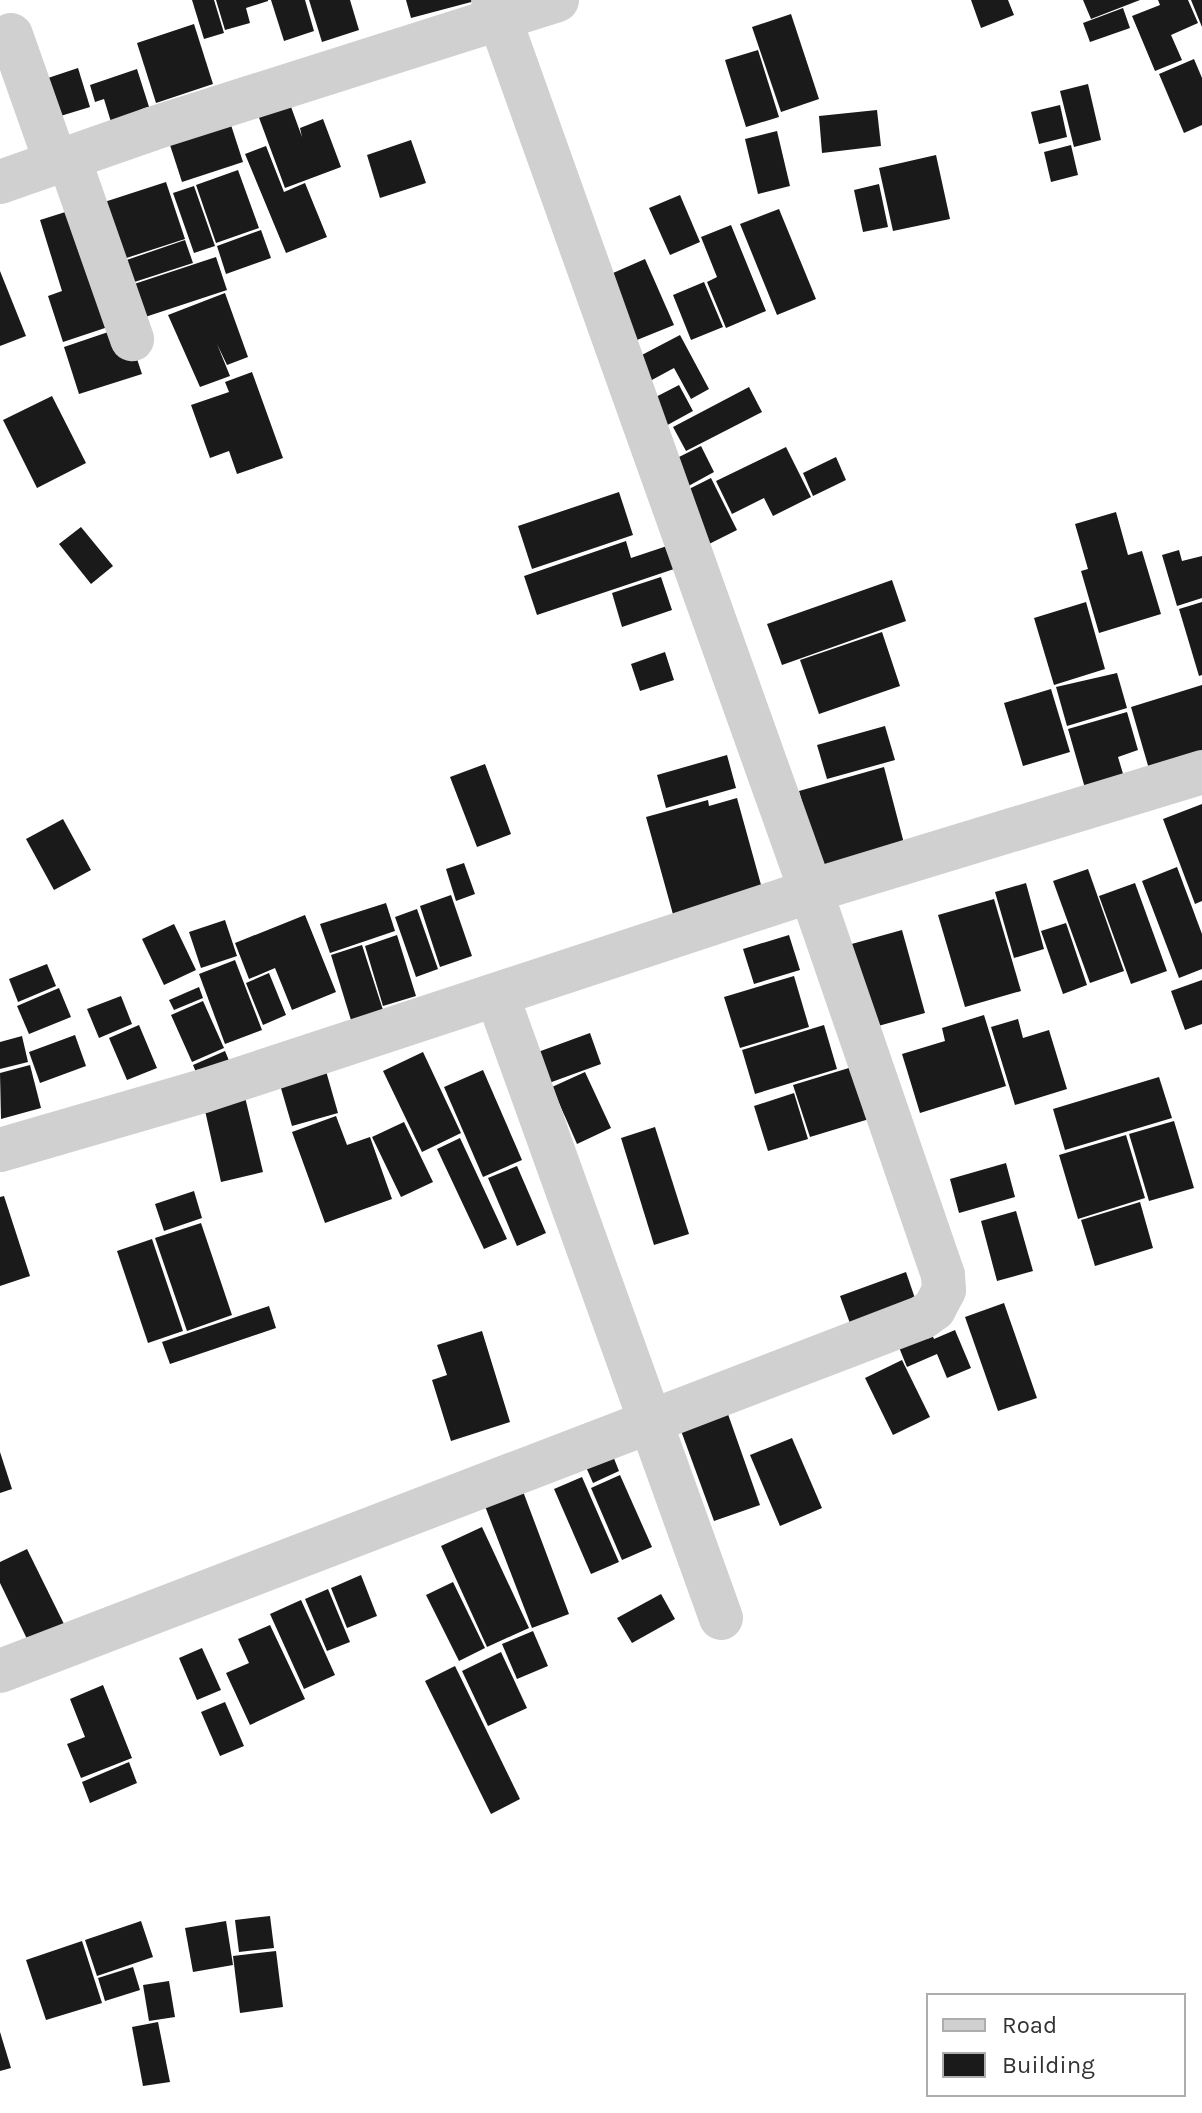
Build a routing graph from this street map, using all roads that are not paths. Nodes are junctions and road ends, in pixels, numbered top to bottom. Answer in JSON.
{"nodes":[{"id":1,"x":557,"y":0,"type":"edge"},
{"id":2,"x":496,"y":9,"type":"edge"},
{"id":3,"x":11,"y":35,"type":"dead end"},
{"id":4,"x":62,"y":161,"type":"junction"},
{"id":5,"x":0,"y":182,"type":"edge"},
{"id":6,"x":132,"y":339,"type":"dead end"},
{"id":7,"x":1202,"y":772,"type":"edge"},
{"id":8,"x":811,"y":891,"type":"junction"},
{"id":9,"x":497,"y":995,"type":"junction"},
{"id":10,"x":0,"y":1150,"type":"edge"},
{"id":11,"x":650,"y":1422,"type":"junction"},
{"id":12,"x":721,"y":1618,"type":"dead end"},
{"id":13,"x":0,"y":1671,"type":"edge"}],
"edges":[{"from":1,"to":2,"type":"street"},
{"from":2,"to":4,"type":"street"},
{"from":2,"to":8,"type":"street"},
{"from":3,"to":4,"type":"street"},
{"from":4,"to":5,"type":"street"},
{"from":4,"to":6,"type":"street"},
{"from":7,"to":8,"type":"street"},
{"from":8,"to":9,"type":"street"},
{"from":8,"to":11,"type":"street"},
{"from":9,"to":10,"type":"street"},
{"from":9,"to":11,"type":"street"},
{"from":11,"to":12,"type":"street"},
{"from":11,"to":13,"type":"street"}]}
